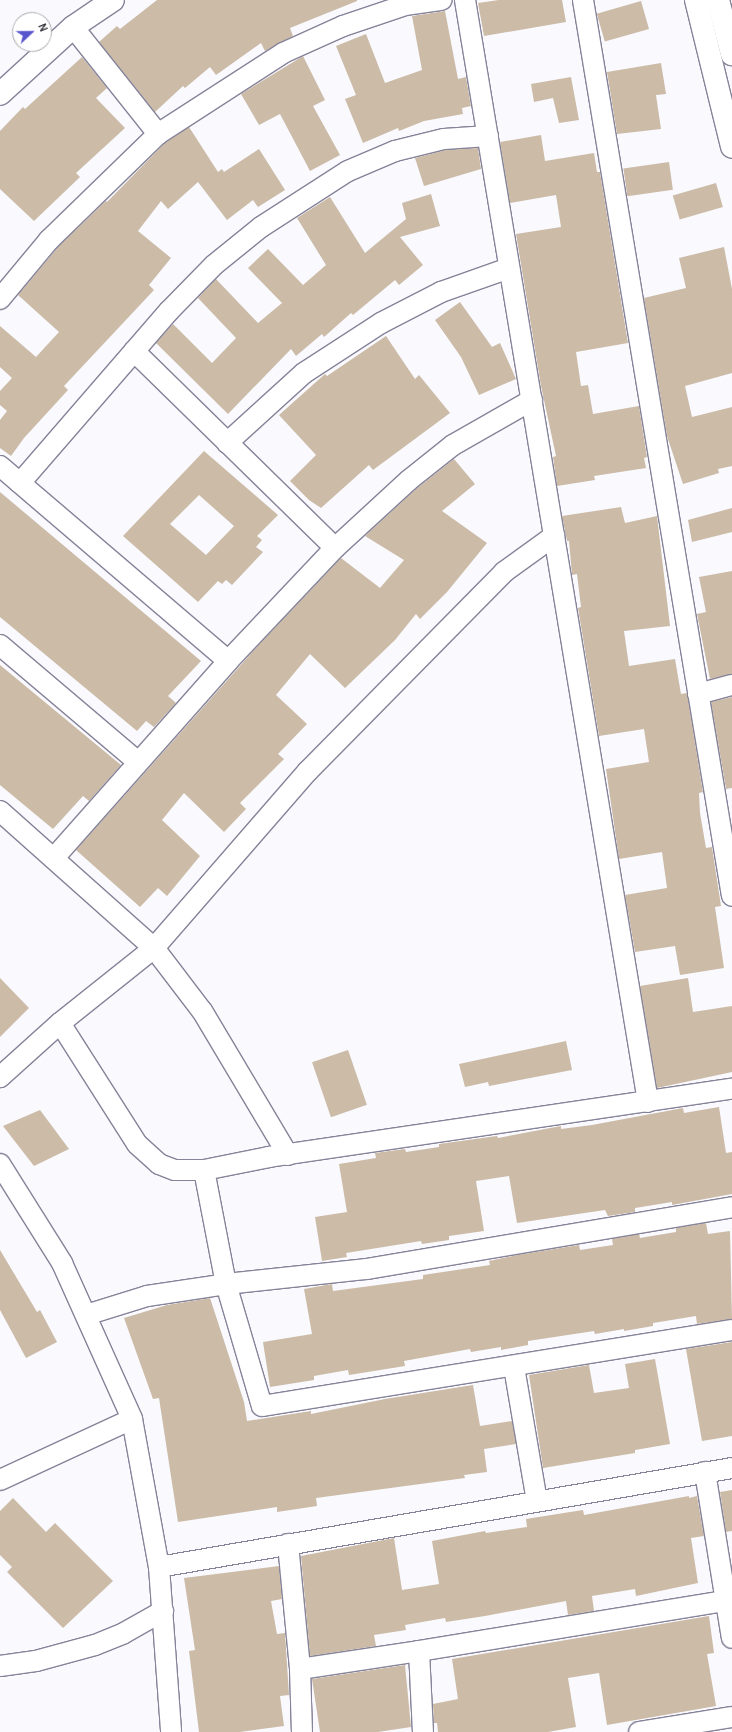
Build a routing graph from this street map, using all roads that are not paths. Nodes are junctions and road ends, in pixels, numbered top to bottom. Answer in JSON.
{"nodes":[{"id":1,"x":113,"y":0,"type":"edge"},
{"id":2,"x":442,"y":0,"type":"edge"},
{"id":3,"x":465,"y":0,"type":"edge"},
{"id":4,"x":583,"y":0,"type":"edge"},
{"id":5,"x":696,"y":0,"type":"edge"},
{"id":6,"x":718,"y":0,"type":"edge"},
{"id":7,"x":73,"y":27,"type":"junction"},
{"id":8,"x":732,"y":54,"type":"edge"},
{"id":9,"x":0,"y":94,"type":"edge"},
{"id":10,"x":158,"y":134,"type":"junction"},
{"id":11,"x":488,"y":136,"type":"junction"},
{"id":12,"x":732,"y":147,"type":"edge"},
{"id":13,"x":509,"y":268,"type":"junction"},
{"id":14,"x":0,"y":299,"type":"edge"},
{"id":15,"x":134,"y":351,"type":"junction"},
{"id":16,"x":532,"y":400,"type":"junction"},
{"id":17,"x":227,"y":442,"type":"junction"},
{"id":18,"x":0,"y":466,"type":"edge"},
{"id":19,"x":20,"y":483,"type":"junction"},
{"id":20,"x":554,"y":536,"type":"junction"},
{"id":21,"x":335,"y":548,"type":"junction"},
{"id":22,"x":0,"y":645,"type":"edge"},
{"id":23,"x":228,"y":661,"type":"junction"},
{"id":24,"x":732,"y":685,"type":"edge"},
{"id":25,"x":698,"y":694,"type":"junction"},
{"id":26,"x":137,"y":761,"type":"junction"},
{"id":27,"x":0,"y":811,"type":"edge"},
{"id":28,"x":54,"y":858,"type":"junction"},
{"id":29,"x":732,"y":896,"type":"edge"},
{"id":30,"x":154,"y":948,"type":"junction"},
{"id":31,"x":60,"y":1023,"type":"junction"},
{"id":32,"x":0,"y":1077,"type":"edge"},
{"id":33,"x":732,"y":1089,"type":"edge"},
{"id":34,"x":648,"y":1102,"type":"junction"},
{"id":35,"x":288,"y":1155,"type":"junction"},
{"id":36,"x":0,"y":1164,"type":"edge"},
{"id":37,"x":204,"y":1170,"type":"junction"},
{"id":38,"x":732,"y":1207,"type":"edge"},
{"id":39,"x":226,"y":1284,"type":"junction"},
{"id":40,"x":86,"y":1315,"type":"junction"},
{"id":41,"x":732,"y":1330,"type":"edge"},
{"id":42,"x":514,"y":1367,"type":"junction"},
{"id":43,"x":132,"y":1419,"type":"junction"},
{"id":44,"x":732,"y":1468,"type":"edge"},
{"id":45,"x":705,"y":1472,"type":"junction"},
{"id":46,"x":0,"y":1480,"type":"edge"},
{"id":47,"x":537,"y":1501,"type":"junction"},
{"id":48,"x":288,"y":1544,"type":"junction"},
{"id":49,"x":159,"y":1567,"type":"junction"},
{"id":50,"x":726,"y":1601,"type":"junction"},
{"id":51,"x":163,"y":1611,"type":"junction"},
{"id":52,"x":732,"y":1638,"type":"edge"},
{"id":53,"x":419,"y":1651,"type":"junction"},
{"id":54,"x":0,"y":1666,"type":"edge"},
{"id":55,"x":300,"y":1669,"type":"junction"},
{"id":56,"x":732,"y":1717,"type":"edge"},
{"id":57,"x":171,"y":1732,"type":"edge"},
{"id":58,"x":302,"y":1732,"type":"edge"},
{"id":59,"x":423,"y":1732,"type":"edge"},
{"id":60,"x":639,"y":1732,"type":"edge"}],
"edges":[{"from":1,"to":7,"type":"street"},
{"from":2,"to":10,"type":"street"},
{"from":3,"to":11,"type":"street"},
{"from":4,"to":25,"type":"street"},
{"from":5,"to":12,"type":"street"},
{"from":6,"to":8,"type":"street"},
{"from":7,"to":9,"type":"street"},
{"from":7,"to":10,"type":"street"},
{"from":10,"to":14,"type":"street"},
{"from":11,"to":13,"type":"street"},
{"from":11,"to":15,"type":"street"},
{"from":13,"to":16,"type":"street"},
{"from":13,"to":17,"type":"street"},
{"from":15,"to":17,"type":"street"},
{"from":15,"to":19,"type":"street"},
{"from":16,"to":20,"type":"street"},
{"from":16,"to":21,"type":"street"},
{"from":17,"to":21,"type":"street"},
{"from":18,"to":19,"type":"street"},
{"from":19,"to":23,"type":"street"},
{"from":20,"to":30,"type":"street"},
{"from":20,"to":34,"type":"street"},
{"from":21,"to":23,"type":"street"},
{"from":22,"to":26,"type":"street"},
{"from":23,"to":26,"type":"street"},
{"from":24,"to":25,"type":"street"},
{"from":25,"to":29,"type":"street"},
{"from":26,"to":28,"type":"street"},
{"from":27,"to":28,"type":"street"},
{"from":28,"to":30,"type":"street"},
{"from":30,"to":31,"type":"street"},
{"from":30,"to":35,"type":"street"},
{"from":31,"to":32,"type":"street"},
{"from":31,"to":37,"type":"street"},
{"from":33,"to":34,"type":"street"},
{"from":34,"to":35,"type":"street"},
{"from":35,"to":37,"type":"street"},
{"from":36,"to":40,"type":"street"},
{"from":37,"to":39,"type":"street"},
{"from":38,"to":39,"type":"street"},
{"from":39,"to":40,"type":"street"},
{"from":39,"to":42,"type":"street"},
{"from":40,"to":43,"type":"street"},
{"from":41,"to":42,"type":"street"},
{"from":42,"to":47,"type":"street"},
{"from":43,"to":46,"type":"street"},
{"from":43,"to":49,"type":"street"},
{"from":44,"to":45,"type":"street"},
{"from":45,"to":47,"type":"street"},
{"from":45,"to":50,"type":"street"},
{"from":47,"to":48,"type":"street"},
{"from":48,"to":49,"type":"street"},
{"from":48,"to":55,"type":"street"},
{"from":49,"to":51,"type":"street"},
{"from":50,"to":52,"type":"street"},
{"from":50,"to":53,"type":"street"},
{"from":51,"to":54,"type":"street"},
{"from":51,"to":57,"type":"street"},
{"from":53,"to":55,"type":"street"},
{"from":53,"to":59,"type":"street"},
{"from":55,"to":58,"type":"street"},
{"from":56,"to":60,"type":"street"}]}
